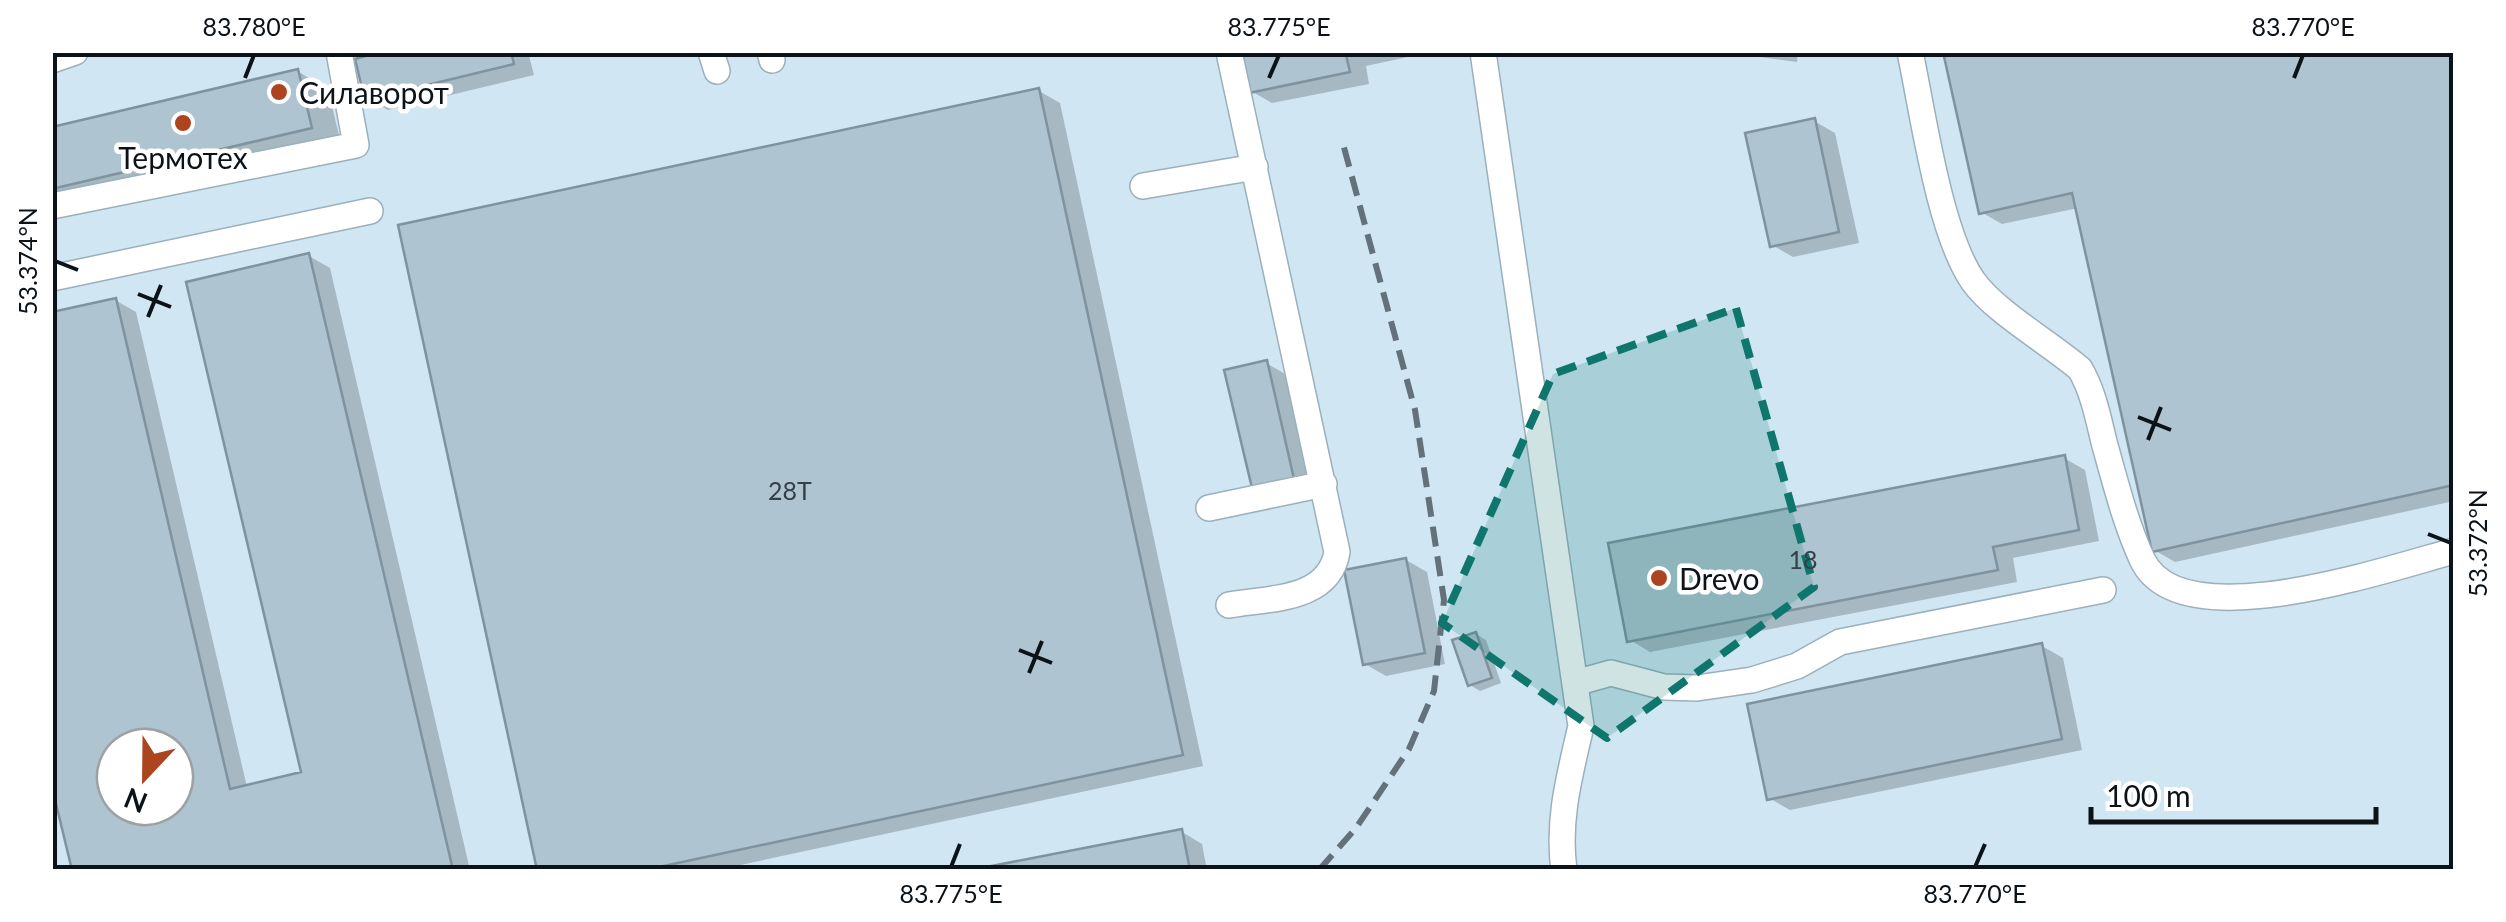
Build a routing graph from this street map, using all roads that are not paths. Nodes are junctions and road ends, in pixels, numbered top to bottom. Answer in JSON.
{"nodes":[{"id":1,"x":75,"y":52,"type":"edge"},
{"id":2,"x":339,"y":52,"type":"edge"},
{"id":3,"x":1230,"y":52,"type":"edge"},
{"id":4,"x":1483,"y":52,"type":"edge"},
{"id":5,"x":1910,"y":52,"type":"edge"},
{"id":6,"x":52,"y":60,"type":"edge"},
{"id":7,"x":1254,"y":168,"type":"junction"},
{"id":8,"x":1144,"y":186,"type":"dead end"},
{"id":9,"x":52,"y":206,"type":"edge"},
{"id":10,"x":370,"y":211,"type":"dead end"},
{"id":11,"x":52,"y":278,"type":"edge"},
{"id":12,"x":1324,"y":484,"type":"junction"},
{"id":13,"x":1210,"y":508,"type":"dead end"},
{"id":14,"x":2454,"y":550,"type":"edge"},
{"id":15,"x":2103,"y":590,"type":"dead end"},
{"id":16,"x":1229,"y":605,"type":"dead end"},
{"id":17,"x":1574,"y":682,"type":"junction"},
{"id":18,"x":1564,"y":870,"type":"edge"}],
"edges":[{"from":1,"to":6,"type":"street"},
{"from":2,"to":9,"type":"street"},
{"from":3,"to":7,"type":"street"},
{"from":4,"to":17,"type":"street"},
{"from":5,"to":14,"type":"street"},
{"from":7,"to":8,"type":"street"},
{"from":7,"to":12,"type":"street"},
{"from":10,"to":11,"type":"street"},
{"from":12,"to":13,"type":"street"},
{"from":12,"to":16,"type":"street"},
{"from":15,"to":17,"type":"street"},
{"from":17,"to":18,"type":"street"}]}
